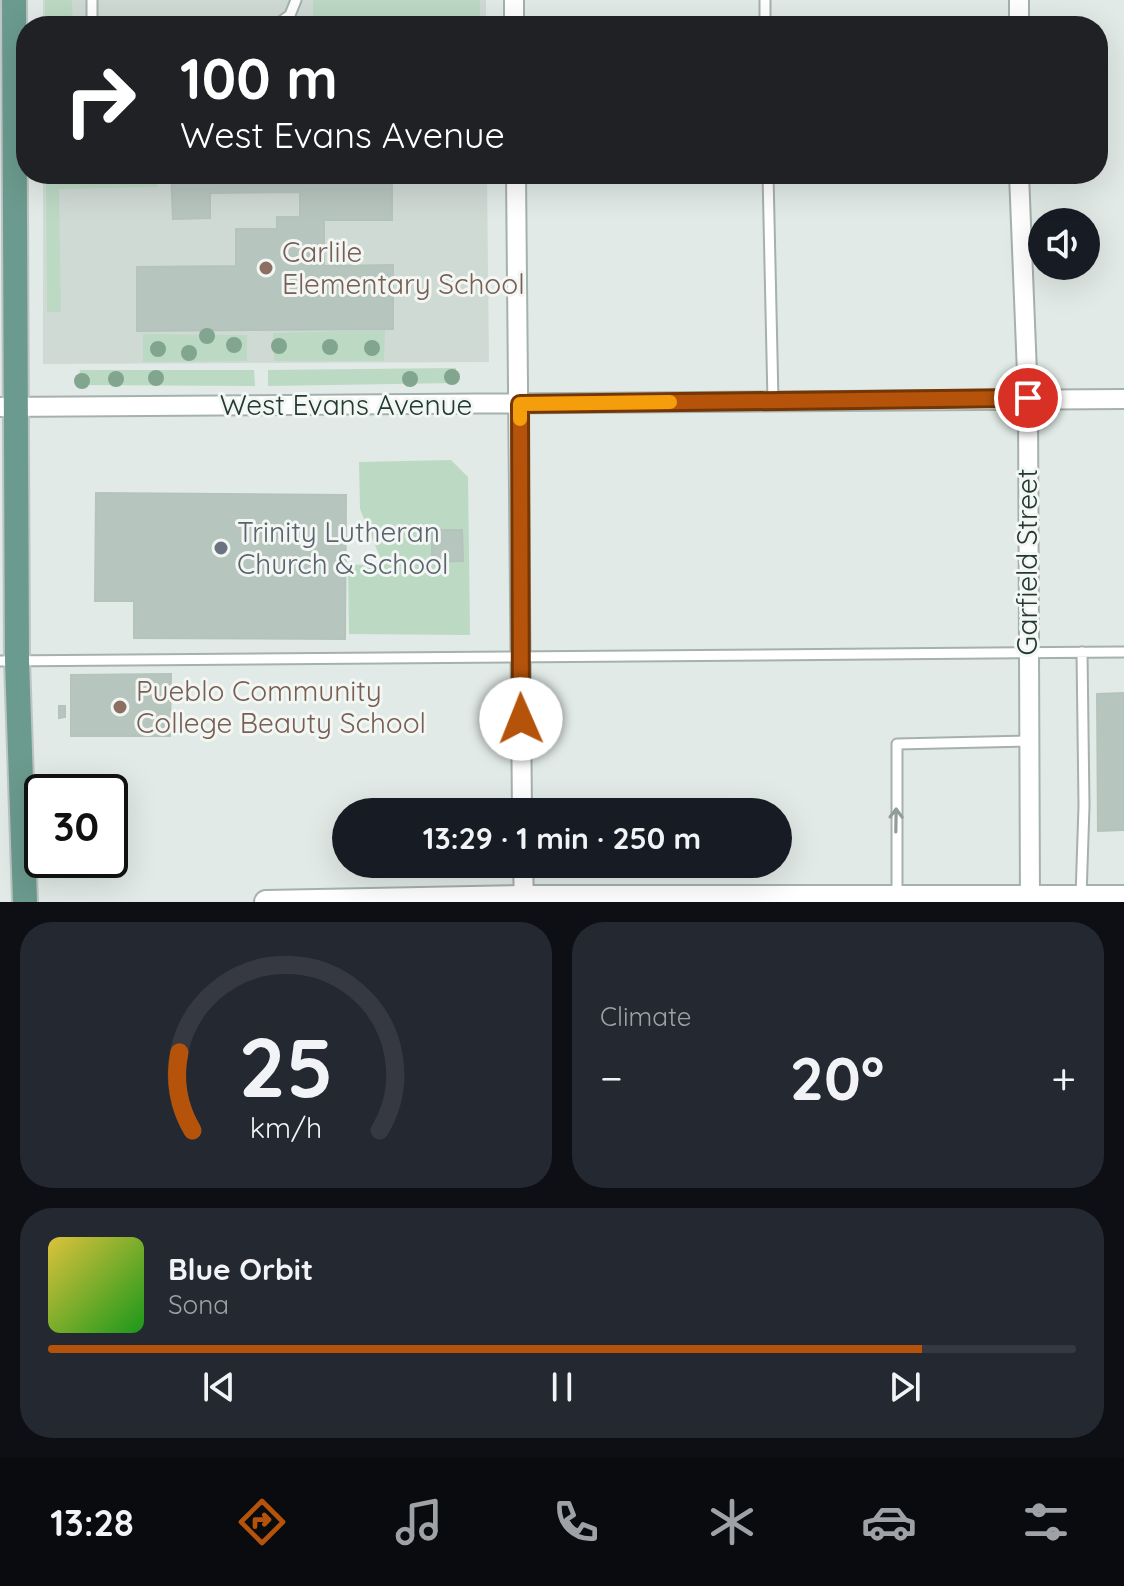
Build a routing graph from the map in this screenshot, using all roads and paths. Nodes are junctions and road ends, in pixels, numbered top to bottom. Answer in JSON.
{"nodes":[{"id":1,"x":14,"y":0,"type":"edge"},
{"id":2,"x":516,"y":184,"type":"edge"},
{"id":3,"x":768,"y":184,"type":"edge"},
{"id":4,"x":1019,"y":184,"type":"edge"},
{"id":5,"x":1028,"y":398,"type":"junction"},
{"id":6,"x":1124,"y":399,"type":"edge"},
{"id":7,"x":773,"y":401,"type":"junction"},
{"id":8,"x":520,"y":404,"type":"junction"},
{"id":9,"x":8,"y":406,"type":"edge"},
{"id":10,"x":1082,"y":652,"type":"junction"},
{"id":11,"x":1124,"y":652,"type":"edge"},
{"id":12,"x":1027,"y":653,"type":"junction"},
{"id":13,"x":519,"y":657,"type":"junction"},
{"id":14,"x":9,"y":661,"type":"edge"},
{"id":15,"x":1028,"y":741,"type":"junction"},
{"id":16,"x":522,"y":798,"type":"edge"},
{"id":17,"x":523,"y":878,"type":"edge"},
{"id":18,"x":897,"y":897,"type":"junction"},
{"id":19,"x":1081,"y":897,"type":"junction"},
{"id":20,"x":1124,"y":897,"type":"edge"},
{"id":21,"x":524,"y":899,"type":"edge"},
{"id":22,"x":1030,"y":899,"type":"edge"},
{"id":23,"x":684,"y":900,"type":"edge"},
{"id":24,"x":25,"y":902,"type":"edge"},
{"id":25,"x":266,"y":902,"type":"edge"}],
"edges":[{"from":1,"to":9,"type":"main road"},
{"from":2,"to":8,"type":"street"},
{"from":3,"to":7,"type":"lane"},
{"from":4,"to":5,"type":"street","name":"Garfield Street"},
{"from":5,"to":6,"type":"street","name":"West Evans Avenue"},
{"from":5,"to":7,"type":"street","name":"West Evans Avenue"},
{"from":5,"to":12,"type":"street","name":"Garfield Street"},
{"from":7,"to":8,"type":"street","name":"West Evans Avenue"},
{"from":8,"to":9,"type":"street","name":"West Evans Avenue"},
{"from":8,"to":13,"type":"street"},
{"from":9,"to":14,"type":"main road"},
{"from":10,"to":11,"type":"lane"},
{"from":10,"to":12,"type":"lane"},
{"from":10,"to":19,"type":"lane"},
{"from":12,"to":13,"type":"lane"},
{"from":12,"to":15,"type":"street","name":"Garfield Street"},
{"from":13,"to":14,"type":"lane"},
{"from":13,"to":16,"type":"street"},
{"from":14,"to":24,"type":"main road"},
{"from":18,"to":15,"type":"lane","one_way":true},
{"from":15,"to":22,"type":"street","name":"Garfield Street"},
{"from":17,"to":21,"type":"street"},
{"from":18,"to":22,"type":"street"},
{"from":18,"to":23,"type":"street"},
{"from":19,"to":20,"type":"street"},
{"from":19,"to":22,"type":"street"},
{"from":21,"to":23,"type":"street"},
{"from":21,"to":25,"type":"street"}]}
